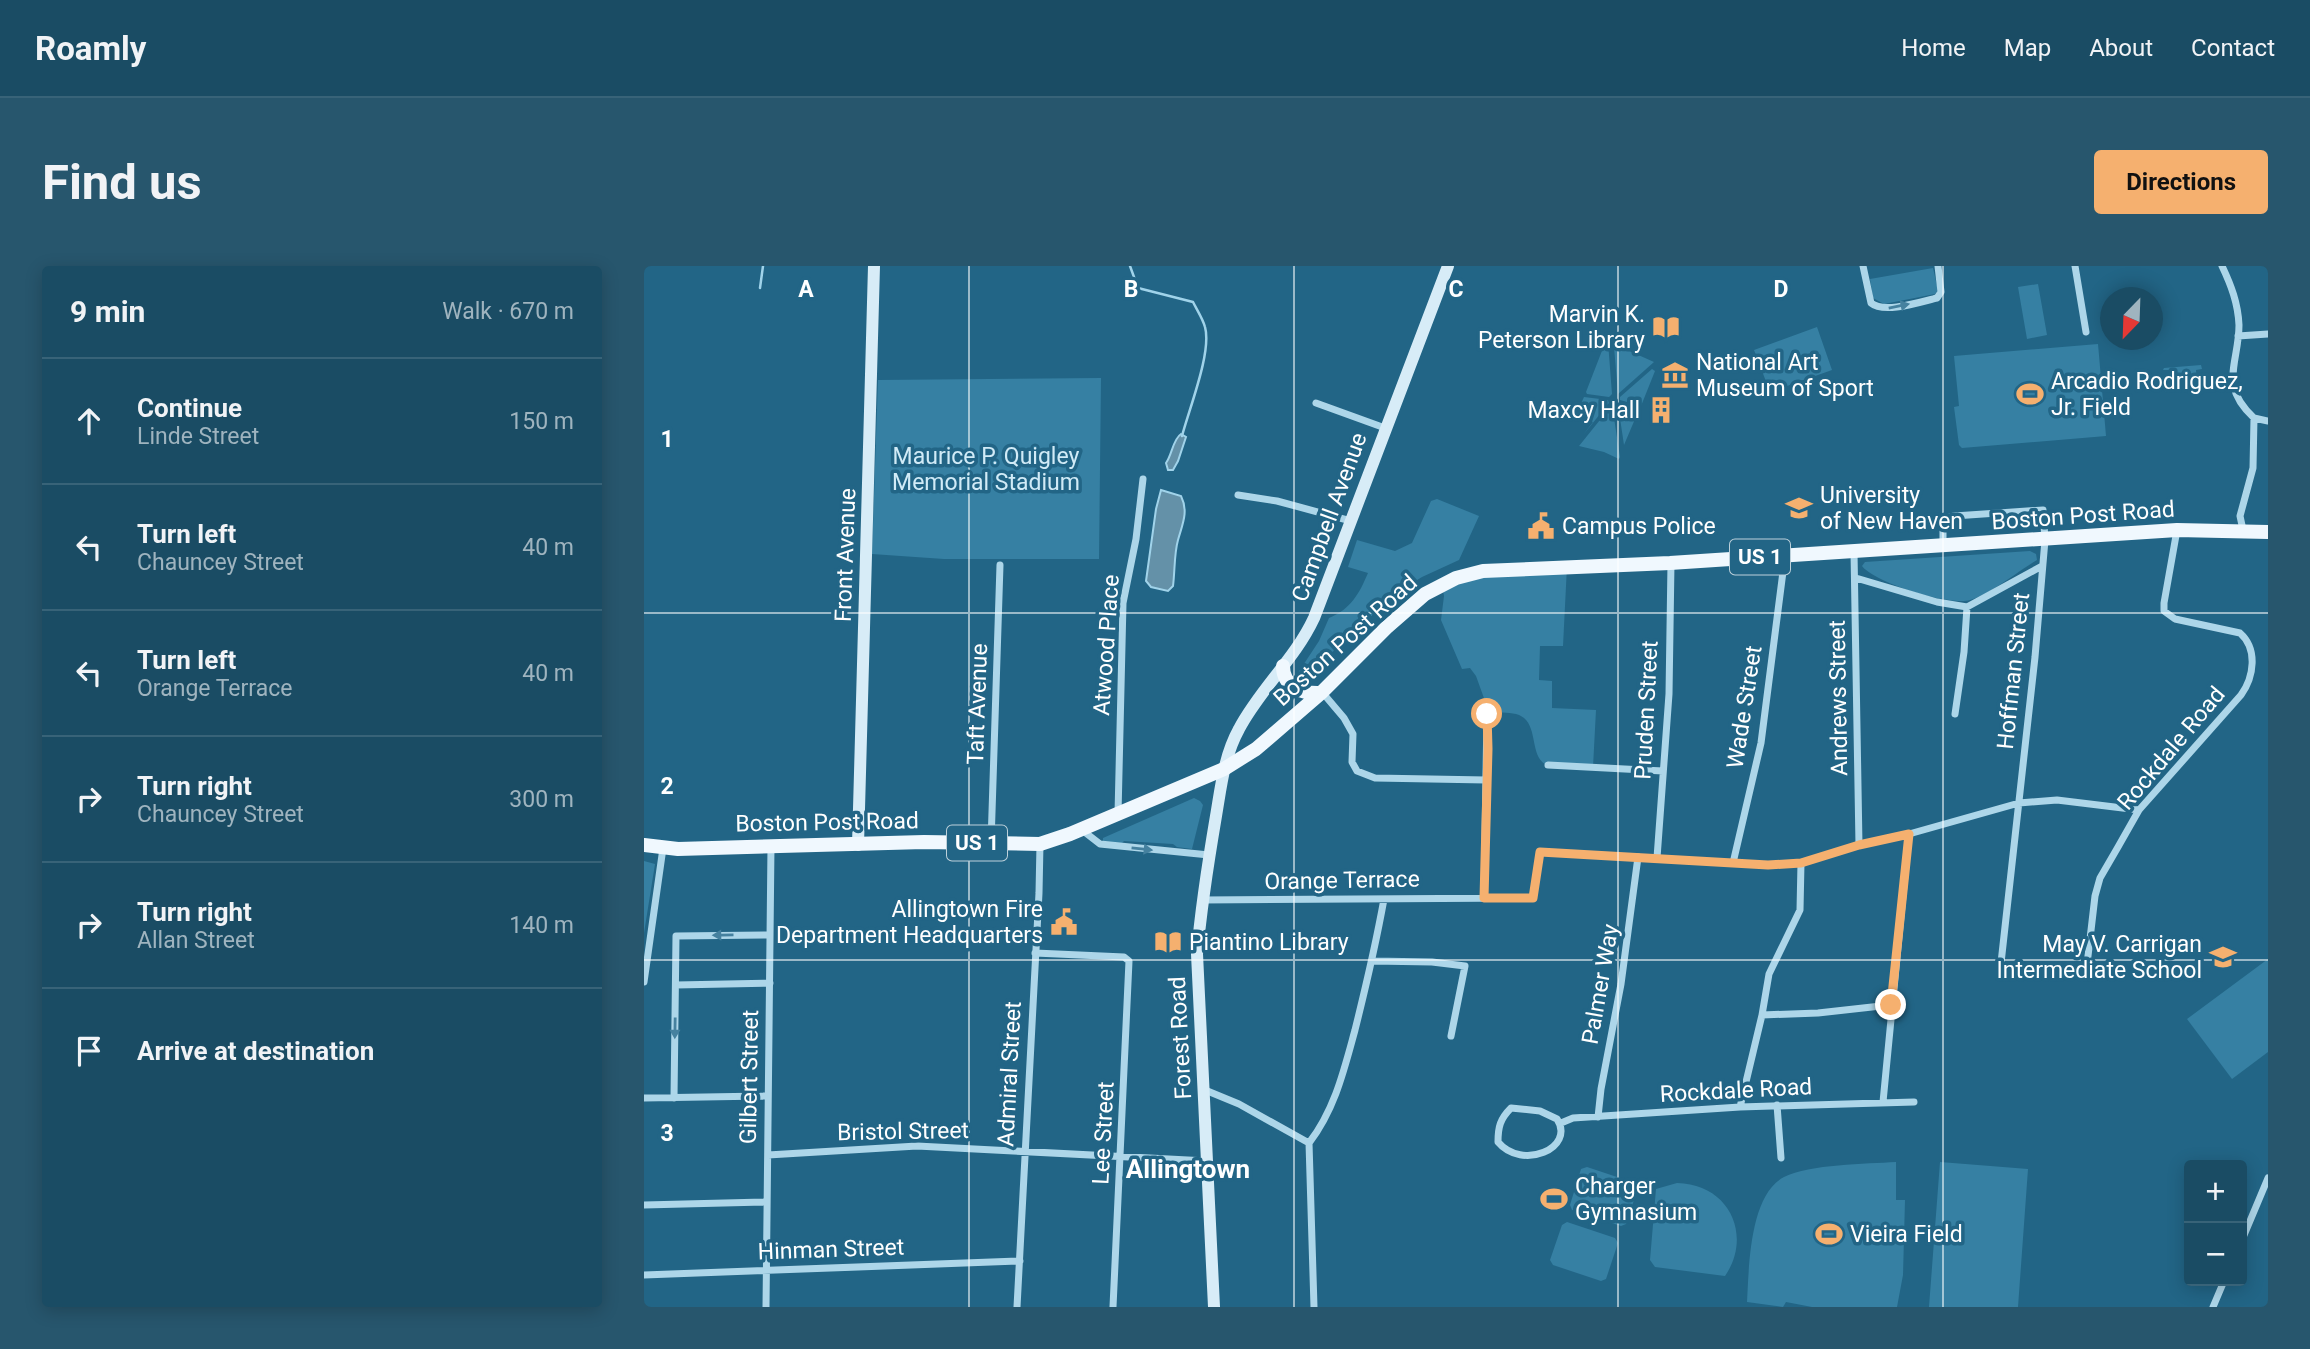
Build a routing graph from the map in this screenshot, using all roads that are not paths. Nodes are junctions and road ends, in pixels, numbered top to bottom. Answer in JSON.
{"nodes":[{"id":1,"x":874,"y":266,"type":"edge"},
{"id":2,"x":1448,"y":266,"type":"edge"},
{"id":3,"x":1863,"y":266,"type":"edge"},
{"id":4,"x":1938,"y":266,"type":"edge"},
{"id":5,"x":2075,"y":266,"type":"edge"},
{"id":6,"x":2222,"y":266,"type":"edge"},
{"id":7,"x":2086,"y":332,"type":"dead end"},
{"id":8,"x":2268,"y":334,"type":"edge"},
{"id":9,"x":2238,"y":336,"type":"junction"},
{"id":10,"x":1317,"y":403,"type":"dead end"},
{"id":11,"x":2254,"y":418,"type":"junction"},
{"id":12,"x":2268,"y":421,"type":"edge"},
{"id":13,"x":1385,"y":428,"type":"junction"},
{"id":14,"x":1143,"y":479,"type":"dead end"},
{"id":15,"x":1238,"y":495,"type":"dead end"},
{"id":16,"x":1351,"y":521,"type":"junction"},
{"id":17,"x":2177,"y":530,"type":"junction"},
{"id":18,"x":2243,"y":530,"type":"junction"},
{"id":19,"x":2268,"y":532,"type":"edge"},
{"id":20,"x":2045,"y":540,"type":"junction"},
{"id":21,"x":1943,"y":547,"type":"junction"},
{"id":22,"x":1854,"y":552,"type":"junction"},
{"id":23,"x":1785,"y":556,"type":"junction"},
{"id":24,"x":1671,"y":563,"type":"junction"},
{"id":25,"x":1000,"y":565,"type":"dead end"},
{"id":26,"x":2042,"y":566,"type":"junction"},
{"id":27,"x":1856,"y":578,"type":"junction"},
{"id":28,"x":1967,"y":607,"type":"junction"},
{"id":29,"x":1283,"y":666,"type":"junction"},
{"id":30,"x":1321,"y":692,"type":"junction"},
{"id":31,"x":1487,"y":714,"type":"dead end"},
{"id":32,"x":1955,"y":714,"type":"dead end"},
{"id":33,"x":1548,"y":765,"type":"dead end"},
{"id":34,"x":1224,"y":769,"type":"junction"},
{"id":35,"x":1663,"y":771,"type":"junction"},
{"id":36,"x":1486,"y":780,"type":"junction"},
{"id":37,"x":2019,"y":803,"type":"junction"},
{"id":38,"x":2139,"y":810,"type":"junction"},
{"id":39,"x":1118,"y":814,"type":"junction"},
{"id":40,"x":1081,"y":829,"type":"junction"},
{"id":41,"x":1909,"y":834,"type":"junction"},
{"id":42,"x":991,"y":843,"type":"junction"},
{"id":43,"x":1040,"y":844,"type":"junction"},
{"id":44,"x":644,"y":845,"type":"edge"},
{"id":45,"x":858,"y":845,"type":"junction"},
{"id":46,"x":1859,"y":845,"type":"junction"},
{"id":47,"x":771,"y":846,"type":"junction"},
{"id":48,"x":663,"y":848,"type":"junction"},
{"id":49,"x":1209,"y":855,"type":"junction"},
{"id":50,"x":1637,"y":857,"type":"junction"},
{"id":51,"x":1657,"y":858,"type":"junction"},
{"id":52,"x":1733,"y":863,"type":"junction"},
{"id":53,"x":1801,"y":863,"type":"junction"},
{"id":54,"x":1484,"y":898,"type":"junction"},
{"id":55,"x":1384,"y":899,"type":"junction"},
{"id":56,"x":1201,"y":900,"type":"junction"},
{"id":57,"x":769,"y":935,"type":"junction"},
{"id":58,"x":1035,"y":953,"type":"junction"},
{"id":59,"x":1373,"y":961,"type":"junction"},
{"id":60,"x":2001,"y":963,"type":"dead end"},
{"id":61,"x":2086,"y":973,"type":"dead end"},
{"id":62,"x":644,"y":982,"type":"edge"},
{"id":63,"x":770,"y":984,"type":"junction"},
{"id":64,"x":676,"y":985,"type":"junction"},
{"id":65,"x":1891,"y":1005,"type":"junction"},
{"id":66,"x":1762,"y":1015,"type":"junction"},
{"id":67,"x":1451,"y":1036,"type":"dead end"},
{"id":68,"x":1205,"y":1090,"type":"junction"},
{"id":69,"x":768,"y":1096,"type":"junction"},
{"id":70,"x":644,"y":1098,"type":"edge"},
{"id":71,"x":674,"y":1098,"type":"junction"},
{"id":72,"x":1882,"y":1102,"type":"junction"},
{"id":73,"x":1914,"y":1102,"type":"dead end"},
{"id":74,"x":1777,"y":1105,"type":"junction"},
{"id":75,"x":1740,"y":1107,"type":"junction"},
{"id":76,"x":1598,"y":1117,"type":"junction"},
{"id":77,"x":1560,"y":1123,"type":"junction"},
{"id":78,"x":1309,"y":1143,"type":"junction"},
{"id":79,"x":1024,"y":1152,"type":"junction"},
{"id":80,"x":768,"y":1155,"type":"junction"},
{"id":81,"x":1121,"y":1157,"type":"junction"},
{"id":82,"x":1781,"y":1158,"type":"dead end"},
{"id":83,"x":1207,"y":1161,"type":"junction"},
{"id":84,"x":2268,"y":1178,"type":"edge"},
{"id":85,"x":767,"y":1202,"type":"junction"},
{"id":86,"x":644,"y":1205,"type":"edge"},
{"id":87,"x":2247,"y":1228,"type":"edge"},
{"id":88,"x":1020,"y":1261,"type":"junction"},
{"id":89,"x":766,"y":1271,"type":"junction"},
{"id":90,"x":644,"y":1275,"type":"edge"},
{"id":91,"x":2222,"y":1286,"type":"edge"},
{"id":92,"x":766,"y":1307,"type":"edge"},
{"id":93,"x":1017,"y":1307,"type":"edge"},
{"id":94,"x":1113,"y":1307,"type":"edge"},
{"id":95,"x":1214,"y":1307,"type":"edge"},
{"id":96,"x":1314,"y":1307,"type":"edge"},
{"id":97,"x":2213,"y":1307,"type":"edge"}],
"edges":[{"from":1,"to":45,"type":"main road","name":"Front Avenue"},
{"from":2,"to":13,"type":"main road","name":"Campbell Avenue"},
{"from":3,"to":4,"type":"street","one_way":true},
{"from":5,"to":7,"type":"street"},
{"from":6,"to":9,"type":"street"},
{"from":8,"to":9,"type":"street"},
{"from":9,"to":11,"type":"street"},
{"from":10,"to":13,"type":"street"},
{"from":11,"to":12,"type":"street"},
{"from":11,"to":18,"type":"street"},
{"from":13,"to":16,"type":"main road","name":"Campbell Avenue"},
{"from":14,"to":39,"type":"street","name":"Atwood Place"},
{"from":15,"to":16,"type":"street"},
{"from":16,"to":29,"type":"main road","name":"Campbell Avenue"},
{"from":17,"to":18,"type":"main road","name":"Boston Post Road","number":"US 1"},
{"from":17,"to":20,"type":"main road","name":"Boston Post Road","number":"US 1"},
{"from":17,"to":38,"type":"street","name":"Rockdale Road"},
{"from":18,"to":19,"type":"main road","name":"Boston Post Road","number":"US 1"},
{"from":20,"to":21,"type":"main road","name":"Boston Post Road","number":"US 1"},
{"from":20,"to":21,"type":"street","name":"Hoffman Street"},
{"from":20,"to":26,"type":"street","name":"Hoffman Street"},
{"from":21,"to":22,"type":"main road","name":"Boston Post Road","number":"US 1"},
{"from":22,"to":23,"type":"main road","name":"Boston Post Road","number":"US 1"},
{"from":22,"to":27,"type":"street","name":"Andrews Street"},
{"from":23,"to":24,"type":"main road","name":"Boston Post Road","number":"US 1"},
{"from":23,"to":52,"type":"street","name":"Wade Street"},
{"from":24,"to":30,"type":"main road","name":"Boston Post Road","number":"US 1"},
{"from":24,"to":35,"type":"street","name":"Pruden Street"},
{"from":25,"to":42,"type":"street","name":"Taft Avenue"},
{"from":26,"to":28,"type":"street"},
{"from":26,"to":37,"type":"street","name":"Hoffman Street"},
{"from":27,"to":28,"type":"street"},
{"from":27,"to":46,"type":"street","name":"Andrews Street"},
{"from":28,"to":32,"type":"street"},
{"from":29,"to":30,"type":"main road"},
{"from":29,"to":34,"type":"main road","name":"Campbell Avenue"},
{"from":30,"to":34,"type":"main road","name":"Boston Post Road","number":"US 1"},
{"from":30,"to":36,"type":"street"},
{"from":31,"to":36,"type":"street"},
{"from":33,"to":35,"type":"street"},
{"from":34,"to":39,"type":"main road","name":"Boston Post Road","number":"US 1"},
{"from":34,"to":49,"type":"main road","name":"Forest Road"},
{"from":35,"to":51,"type":"street","name":"Pruden Street"},
{"from":36,"to":54,"type":"street"},
{"from":37,"to":38,"type":"street"},
{"from":37,"to":41,"type":"street"},
{"from":37,"to":60,"type":"street","name":"Hoffman Street"},
{"from":38,"to":61,"type":"street","name":"Rockdale Road"},
{"from":39,"to":40,"type":"main road","name":"Boston Post Road","number":"US 1"},
{"from":40,"to":43,"type":"main road","name":"Boston Post Road","number":"US 1"},
{"from":40,"to":49,"type":"street","one_way":true},
{"from":41,"to":46,"type":"street"},
{"from":41,"to":65,"type":"street"},
{"from":42,"to":43,"type":"main road","name":"Boston Post Road","number":"US 1"},
{"from":42,"to":45,"type":"main road","name":"Boston Post Road","number":"US 1"},
{"from":43,"to":58,"type":"street","name":"Admiral Street"},
{"from":44,"to":48,"type":"main road","name":"Boston Post Road","number":"US 1"},
{"from":45,"to":47,"type":"main road","name":"Boston Post Road","number":"US 1"},
{"from":46,"to":53,"type":"street"},
{"from":47,"to":48,"type":"main road","name":"Boston Post Road","number":"US 1"},
{"from":47,"to":57,"type":"street","name":"Gilbert Street"},
{"from":48,"to":62,"type":"street"},
{"from":49,"to":56,"type":"main road","name":"Forest Road"},
{"from":50,"to":51,"type":"street"},
{"from":50,"to":54,"type":"street","name":"Orange Terrace"},
{"from":50,"to":76,"type":"street","name":"Palmer Way"},
{"from":51,"to":52,"type":"street"},
{"from":52,"to":53,"type":"street"},
{"from":53,"to":66,"type":"street"},
{"from":54,"to":55,"type":"street","name":"Orange Terrace"},
{"from":55,"to":56,"type":"street","name":"Orange Terrace"},
{"from":55,"to":59,"type":"street"},
{"from":56,"to":68,"type":"main road","name":"Forest Road"},
{"from":57,"to":63,"type":"street","name":"Gilbert Street"},
{"from":57,"to":64,"type":"street","one_way":true},
{"from":58,"to":79,"type":"street","name":"Admiral Street"},
{"from":58,"to":81,"type":"street","name":"Lee Street"},
{"from":59,"to":67,"type":"street"},
{"from":59,"to":78,"type":"street"},
{"from":63,"to":64,"type":"street"},
{"from":63,"to":69,"type":"street","name":"Gilbert Street"},
{"from":64,"to":71,"type":"street","one_way":true},
{"from":65,"to":66,"type":"street"},
{"from":65,"to":72,"type":"street"},
{"from":66,"to":75,"type":"street"},
{"from":68,"to":78,"type":"street"},
{"from":68,"to":83,"type":"main road","name":"Forest Road"},
{"from":69,"to":71,"type":"street"},
{"from":69,"to":80,"type":"street","name":"Gilbert Street"},
{"from":70,"to":71,"type":"street"},
{"from":72,"to":73,"type":"street","name":"Rockdale Road"},
{"from":72,"to":74,"type":"street","name":"Rockdale Road"},
{"from":74,"to":75,"type":"street","name":"Rockdale Road"},
{"from":74,"to":82,"type":"street"},
{"from":75,"to":76,"type":"street","name":"Rockdale Road"},
{"from":76,"to":77,"type":"street","name":"Rockdale Road"},
{"from":77,"to":77,"type":"street"},
{"from":78,"to":96,"type":"street"},
{"from":79,"to":80,"type":"street","name":"Bristol Street"},
{"from":79,"to":81,"type":"street","name":"Bristol Street"},
{"from":79,"to":88,"type":"street","name":"Admiral Street"},
{"from":80,"to":85,"type":"street","name":"Gilbert Street"},
{"from":81,"to":83,"type":"street","name":"Bristol Street"},
{"from":81,"to":94,"type":"street","name":"Lee Street"},
{"from":83,"to":95,"type":"main road","name":"Forest Road"},
{"from":84,"to":87,"type":"street"},
{"from":85,"to":86,"type":"street"},
{"from":85,"to":89,"type":"street","name":"Gilbert Street"},
{"from":88,"to":89,"type":"street","name":"Hinman Street"},
{"from":88,"to":93,"type":"street","name":"Admiral Street"},
{"from":89,"to":90,"type":"street","name":"Hinman Street"},
{"from":89,"to":92,"type":"street","name":"Gilbert Street"},
{"from":91,"to":97,"type":"street"}]}
